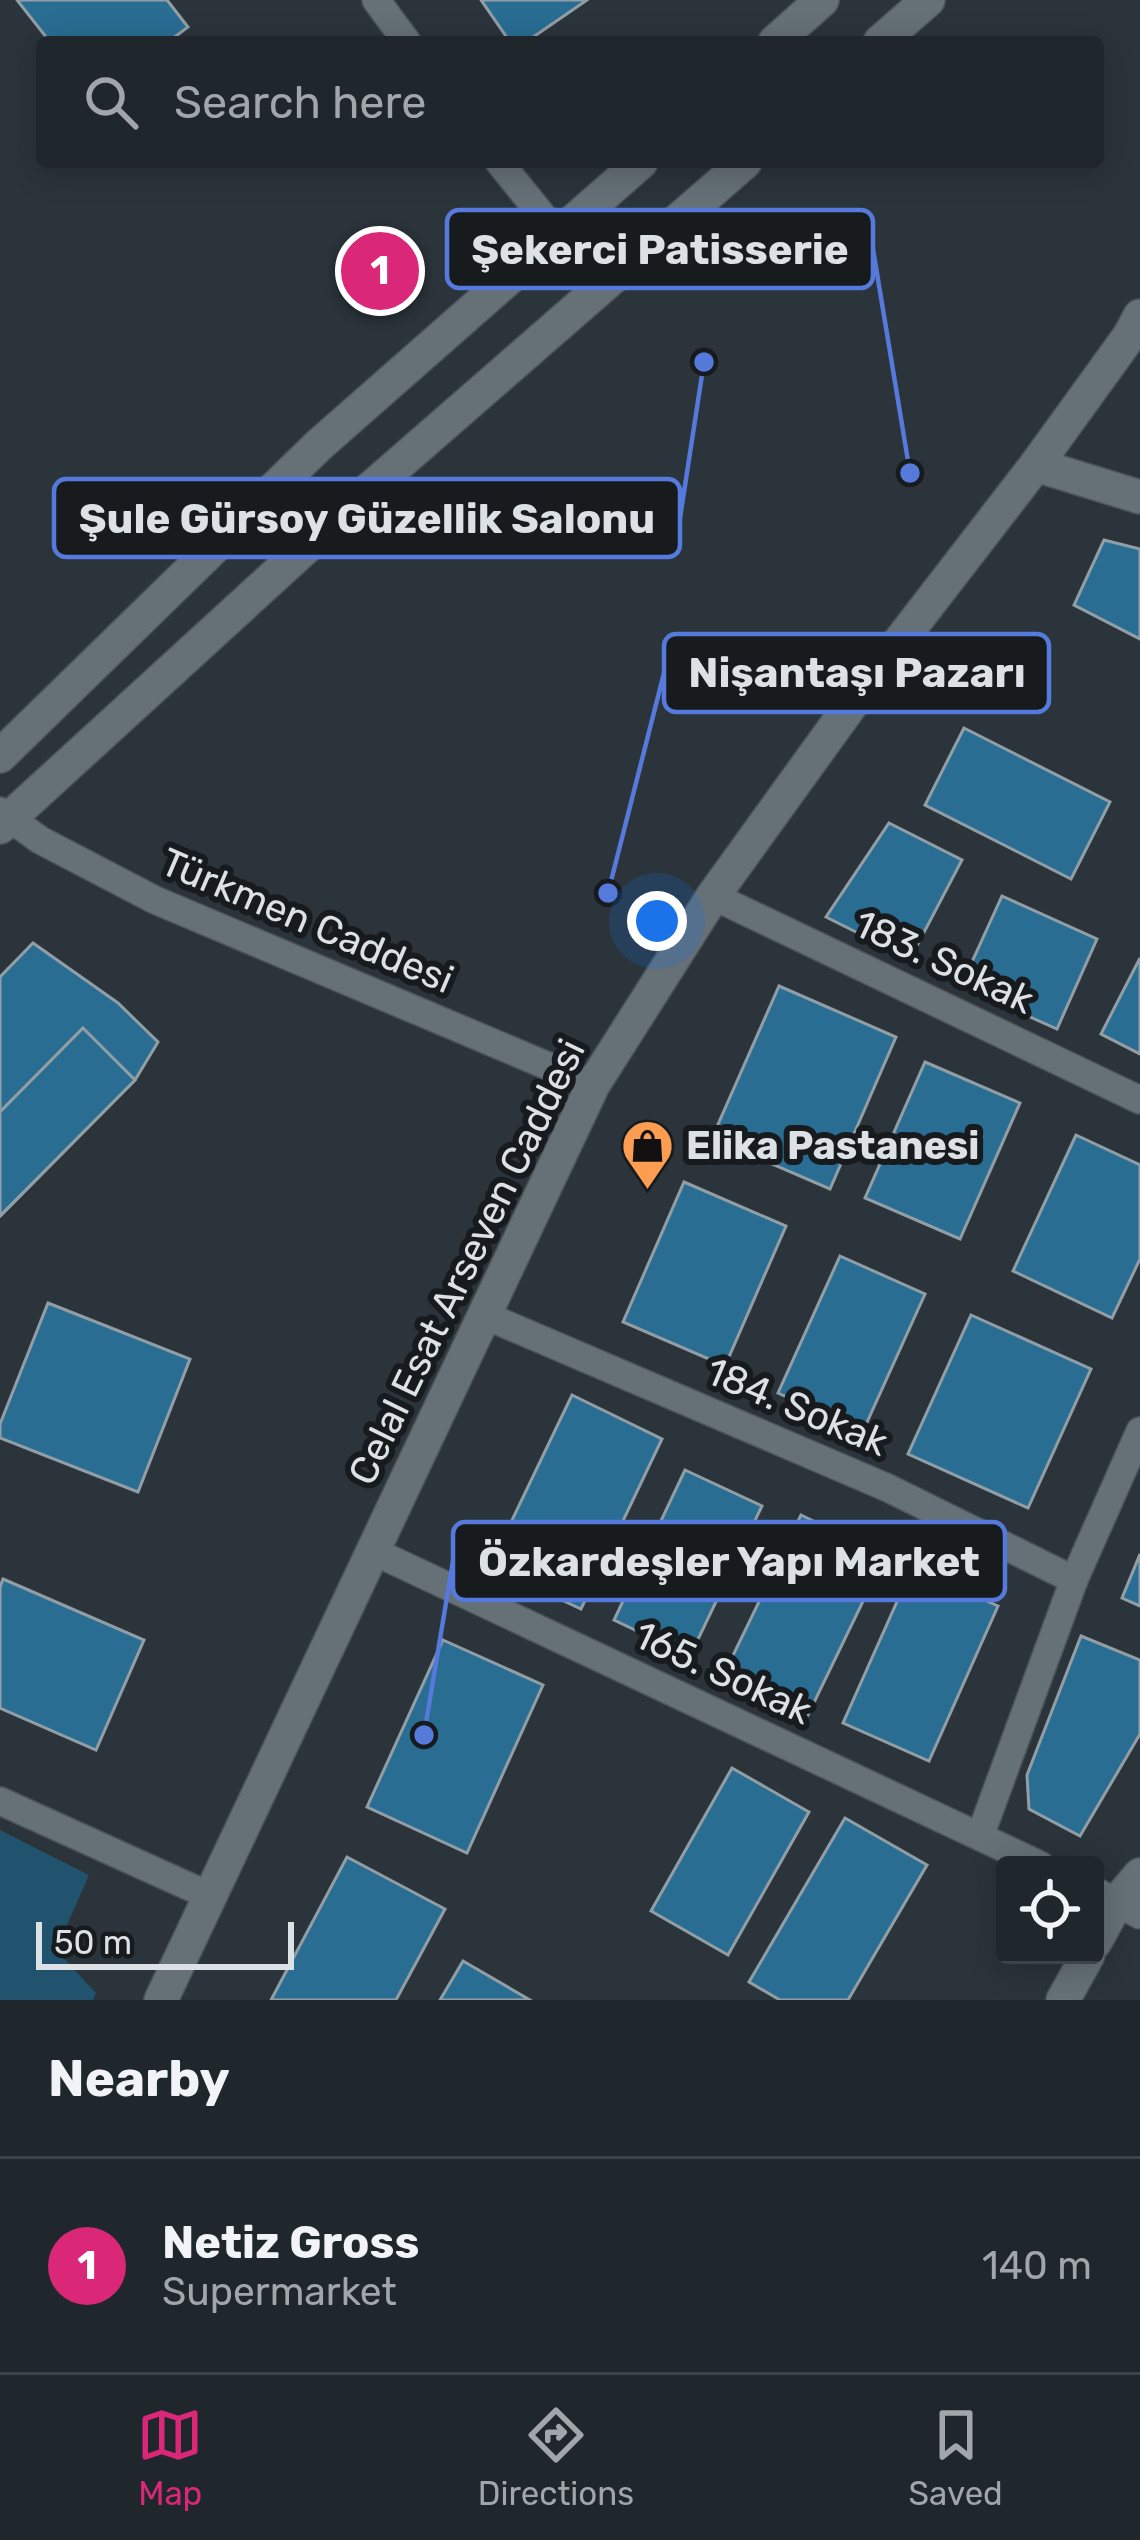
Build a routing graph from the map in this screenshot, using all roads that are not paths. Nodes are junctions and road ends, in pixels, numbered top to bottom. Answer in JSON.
{"nodes":[{"id":1,"x":376,"y":0,"type":"edge"},
{"id":2,"x":822,"y":0,"type":"edge"},
{"id":3,"x":928,"y":0,"type":"edge"},
{"id":4,"x":403,"y":36,"type":"edge"},
{"id":5,"x":782,"y":36,"type":"edge"},
{"id":6,"x":887,"y":36,"type":"edge"},
{"id":7,"x":504,"y":168,"type":"edge"},
{"id":8,"x":633,"y":168,"type":"edge"},
{"id":9,"x":738,"y":168,"type":"edge"},
{"id":10,"x":558,"y":235,"type":"junction"},
{"id":11,"x":1140,"y":316,"type":"edge"},
{"id":12,"x":1036,"y":465,"type":"junction"},
{"id":13,"x":1140,"y":497,"type":"edge"},
{"id":14,"x":0,"y":756,"type":"edge"},
{"id":15,"x":3,"y":818,"type":"edge"},
{"id":16,"x":713,"y":896,"type":"junction"},
{"id":17,"x":593,"y":1085,"type":"junction"},
{"id":18,"x":1140,"y":1100,"type":"edge"},
{"id":19,"x":484,"y":1315,"type":"junction"},
{"id":20,"x":1140,"y":1431,"type":"edge"},
{"id":21,"x":373,"y":1551,"type":"junction"},
{"id":22,"x":1075,"y":1580,"type":"junction"},
{"id":23,"x":0,"y":1802,"type":"edge"},
{"id":24,"x":980,"y":1836,"type":"junction"},
{"id":25,"x":1021,"y":1856,"type":"edge"},
{"id":26,"x":1140,"y":1875,"type":"edge"},
{"id":27,"x":210,"y":1896,"type":"junction"},
{"id":28,"x":1117,"y":1903,"type":"edge"},
{"id":29,"x":1083,"y":1964,"type":"edge"},
{"id":30,"x":161,"y":2000,"type":"edge"},
{"id":31,"x":1063,"y":2000,"type":"edge"}],
"edges":[{"from":1,"to":4,"type":"street"},
{"from":2,"to":5,"type":"main road"},
{"from":3,"to":6,"type":"main road"},
{"from":7,"to":10,"type":"street"},
{"from":8,"to":10,"type":"main road"},
{"from":9,"to":15,"type":"main road"},
{"from":10,"to":14,"type":"main road"},
{"from":11,"to":12,"type":"main road","name":"Celal Esat Arseven Caddesi"},
{"from":12,"to":13,"type":"main road"},
{"from":12,"to":16,"type":"main road","name":"Celal Esat Arseven Caddesi"},
{"from":15,"to":17,"type":"street","name":"Türkmen Caddesi"},
{"from":16,"to":17,"type":"main road","name":"Celal Esat Arseven Caddesi"},
{"from":16,"to":18,"type":"street","name":"183. Sokak"},
{"from":17,"to":19,"type":"main road","name":"Celal Esat Arseven Caddesi"},
{"from":19,"to":21,"type":"main road","name":"Celal Esat Arseven Caddesi"},
{"from":19,"to":22,"type":"street","name":"184. Sokak"},
{"from":20,"to":22,"type":"street"},
{"from":21,"to":24,"type":"street","name":"165. Sokak"},
{"from":21,"to":27,"type":"main road","name":"Celal Esat Arseven Caddesi"},
{"from":22,"to":24,"type":"street"},
{"from":23,"to":27,"type":"street"},
{"from":24,"to":25,"type":"street","name":"165. Sokak"},
{"from":26,"to":28,"type":"main road"},
{"from":27,"to":30,"type":"main road","name":"Celal Esat Arseven Caddesi"},
{"from":29,"to":31,"type":"main road"}]}
